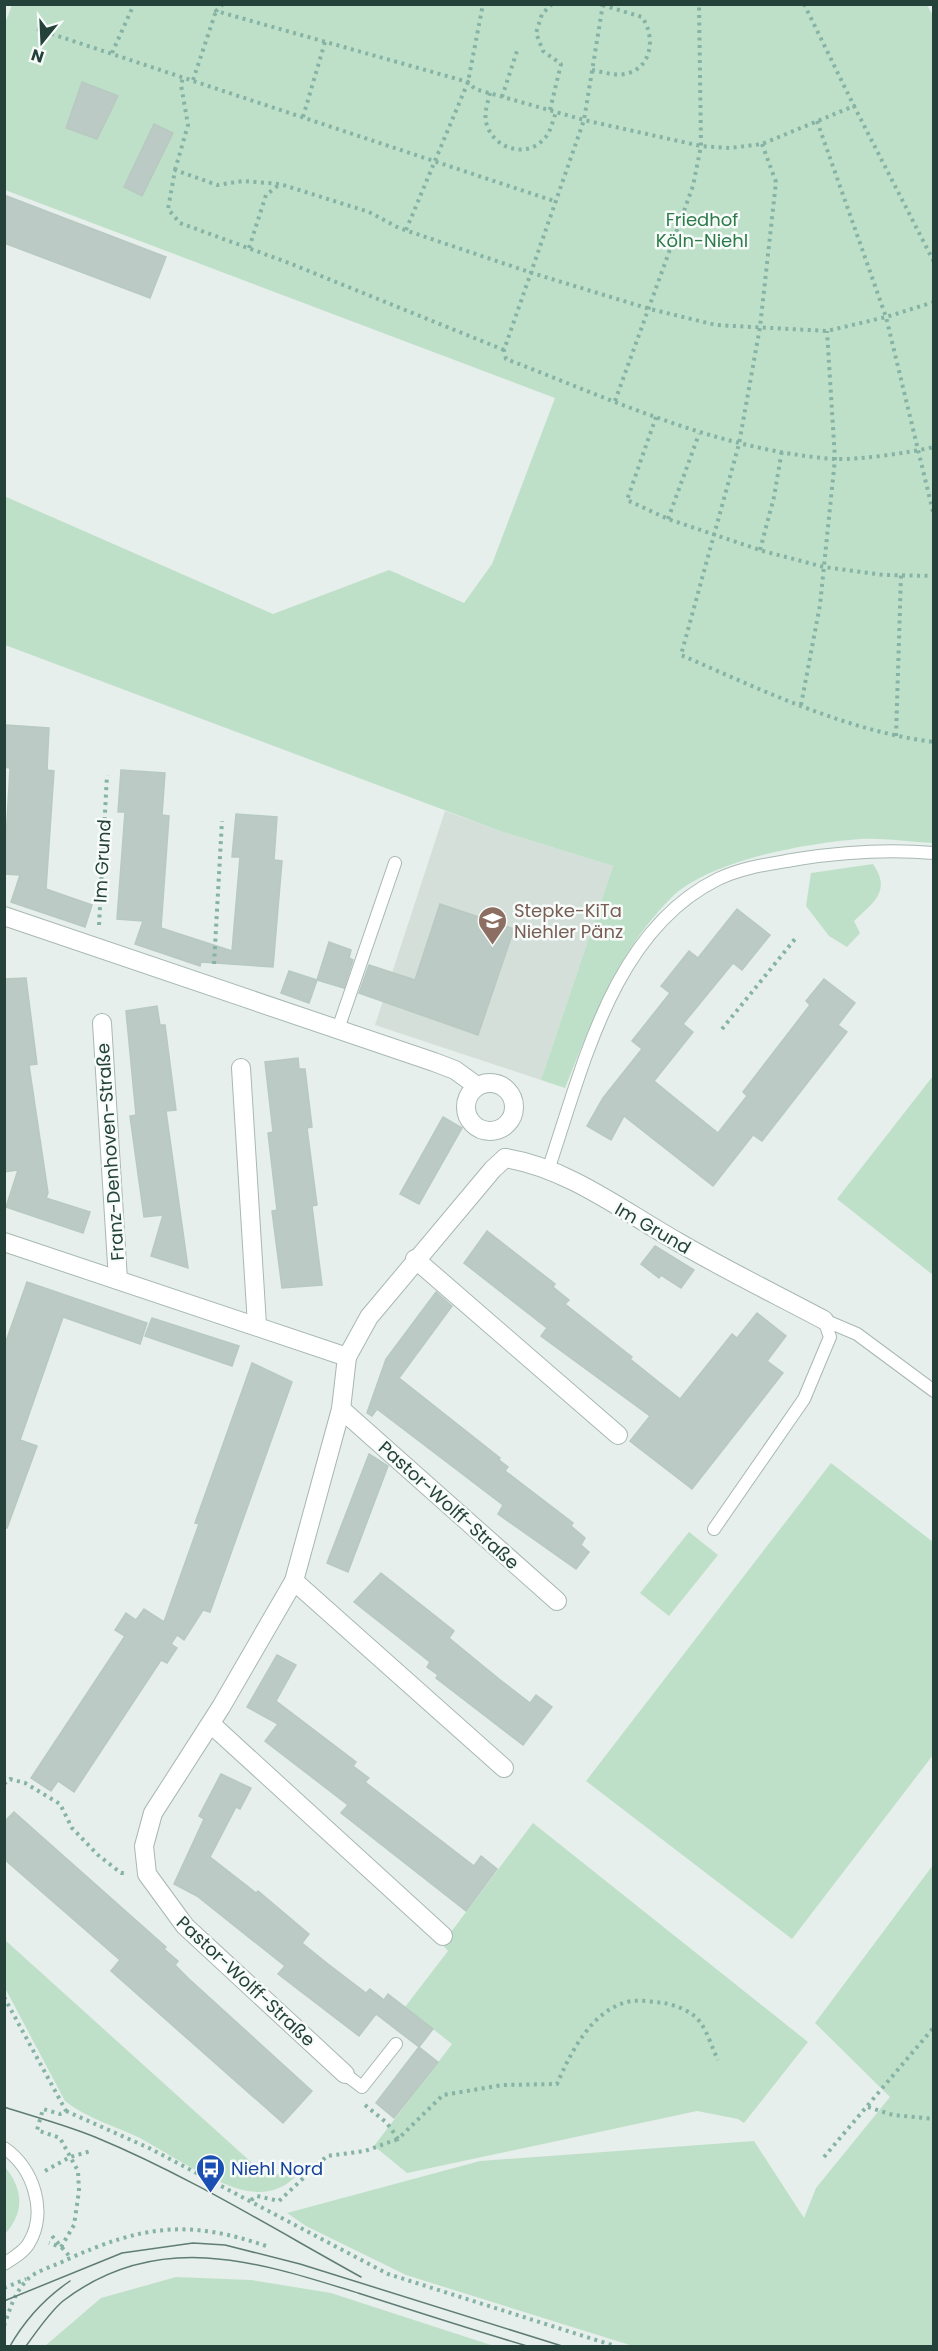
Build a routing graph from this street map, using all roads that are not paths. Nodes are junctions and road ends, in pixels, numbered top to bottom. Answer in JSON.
{"nodes":[{"id":1,"x":933,"y":853,"type":"edge"},
{"id":2,"x":395,"y":863,"type":"dead end"},
{"id":3,"x":4,"y":916,"type":"edge"},
{"id":4,"x":102,"y":1023,"type":"dead end"},
{"id":5,"x":338,"y":1029,"type":"junction"},
{"id":6,"x":241,"y":1068,"type":"dead end"},
{"id":7,"x":477,"y":1086,"type":"junction"},
{"id":8,"x":492,"y":1132,"type":"junction"},
{"id":9,"x":505,"y":1158,"type":"junction"},
{"id":10,"x":548,"y":1170,"type":"junction"},
{"id":11,"x":4,"y":1242,"type":"edge"},
{"id":12,"x":415,"y":1258,"type":"junction"},
{"id":13,"x":118,"y":1280,"type":"junction"},
{"id":14,"x":824,"y":1320,"type":"junction"},
{"id":15,"x":257,"y":1325,"type":"junction"},
{"id":16,"x":347,"y":1357,"type":"junction"},
{"id":17,"x":933,"y":1391,"type":"edge"},
{"id":18,"x":341,"y":1408,"type":"junction"},
{"id":19,"x":618,"y":1435,"type":"dead end"},
{"id":20,"x":714,"y":1529,"type":"dead end"},
{"id":21,"x":294,"y":1581,"type":"junction"},
{"id":22,"x":557,"y":1601,"type":"dead end"},
{"id":23,"x":211,"y":1724,"type":"junction"},
{"id":24,"x":504,"y":1768,"type":"dead end"},
{"id":25,"x":443,"y":1936,"type":"dead end"},
{"id":26,"x":396,"y":2044,"type":"dead end"},
{"id":27,"x":345,"y":2074,"type":"joint"},
{"id":28,"x":4,"y":2148,"type":"edge"},
{"id":29,"x":4,"y":2264,"type":"edge"}],
"edges":[{"from":1,"to":10,"type":"lane"},
{"from":2,"to":5,"type":"lane"},
{"from":3,"to":5,"type":"street"},
{"from":4,"to":13,"type":"street","name":"Franz-Denhoven-Straße"},
{"from":5,"to":7,"type":"street"},
{"from":6,"to":15,"type":"street"},
{"from":7,"to":8,"type":"street"},
{"from":7,"to":8,"type":"street"},
{"from":8,"to":9,"type":"street"},
{"from":9,"to":10,"type":"street","name":"Im Grund"},
{"from":9,"to":12,"type":"street"},
{"from":10,"to":14,"type":"street","name":"Im Grund"},
{"from":11,"to":13,"type":"street","name":"Franz-Denhoven-Straße"},
{"from":12,"to":16,"type":"street"},
{"from":12,"to":19,"type":"street"},
{"from":13,"to":15,"type":"street","name":"Franz-Denhoven-Straße"},
{"from":14,"to":17,"type":"lane"},
{"from":14,"to":20,"type":"lane"},
{"from":15,"to":16,"type":"street","name":"Franz-Denhoven-Straße"},
{"from":16,"to":18,"type":"street"},
{"from":18,"to":21,"type":"street"},
{"from":18,"to":22,"type":"street","name":"Pastor-Wolff-Straße"},
{"from":21,"to":23,"type":"street"},
{"from":21,"to":24,"type":"street"},
{"from":23,"to":25,"type":"street"},
{"from":23,"to":27,"type":"street","name":"Pastor-Wolff-Straße"},
{"from":26,"to":27,"type":"lane"},
{"from":28,"to":29,"type":"lane"}]}
